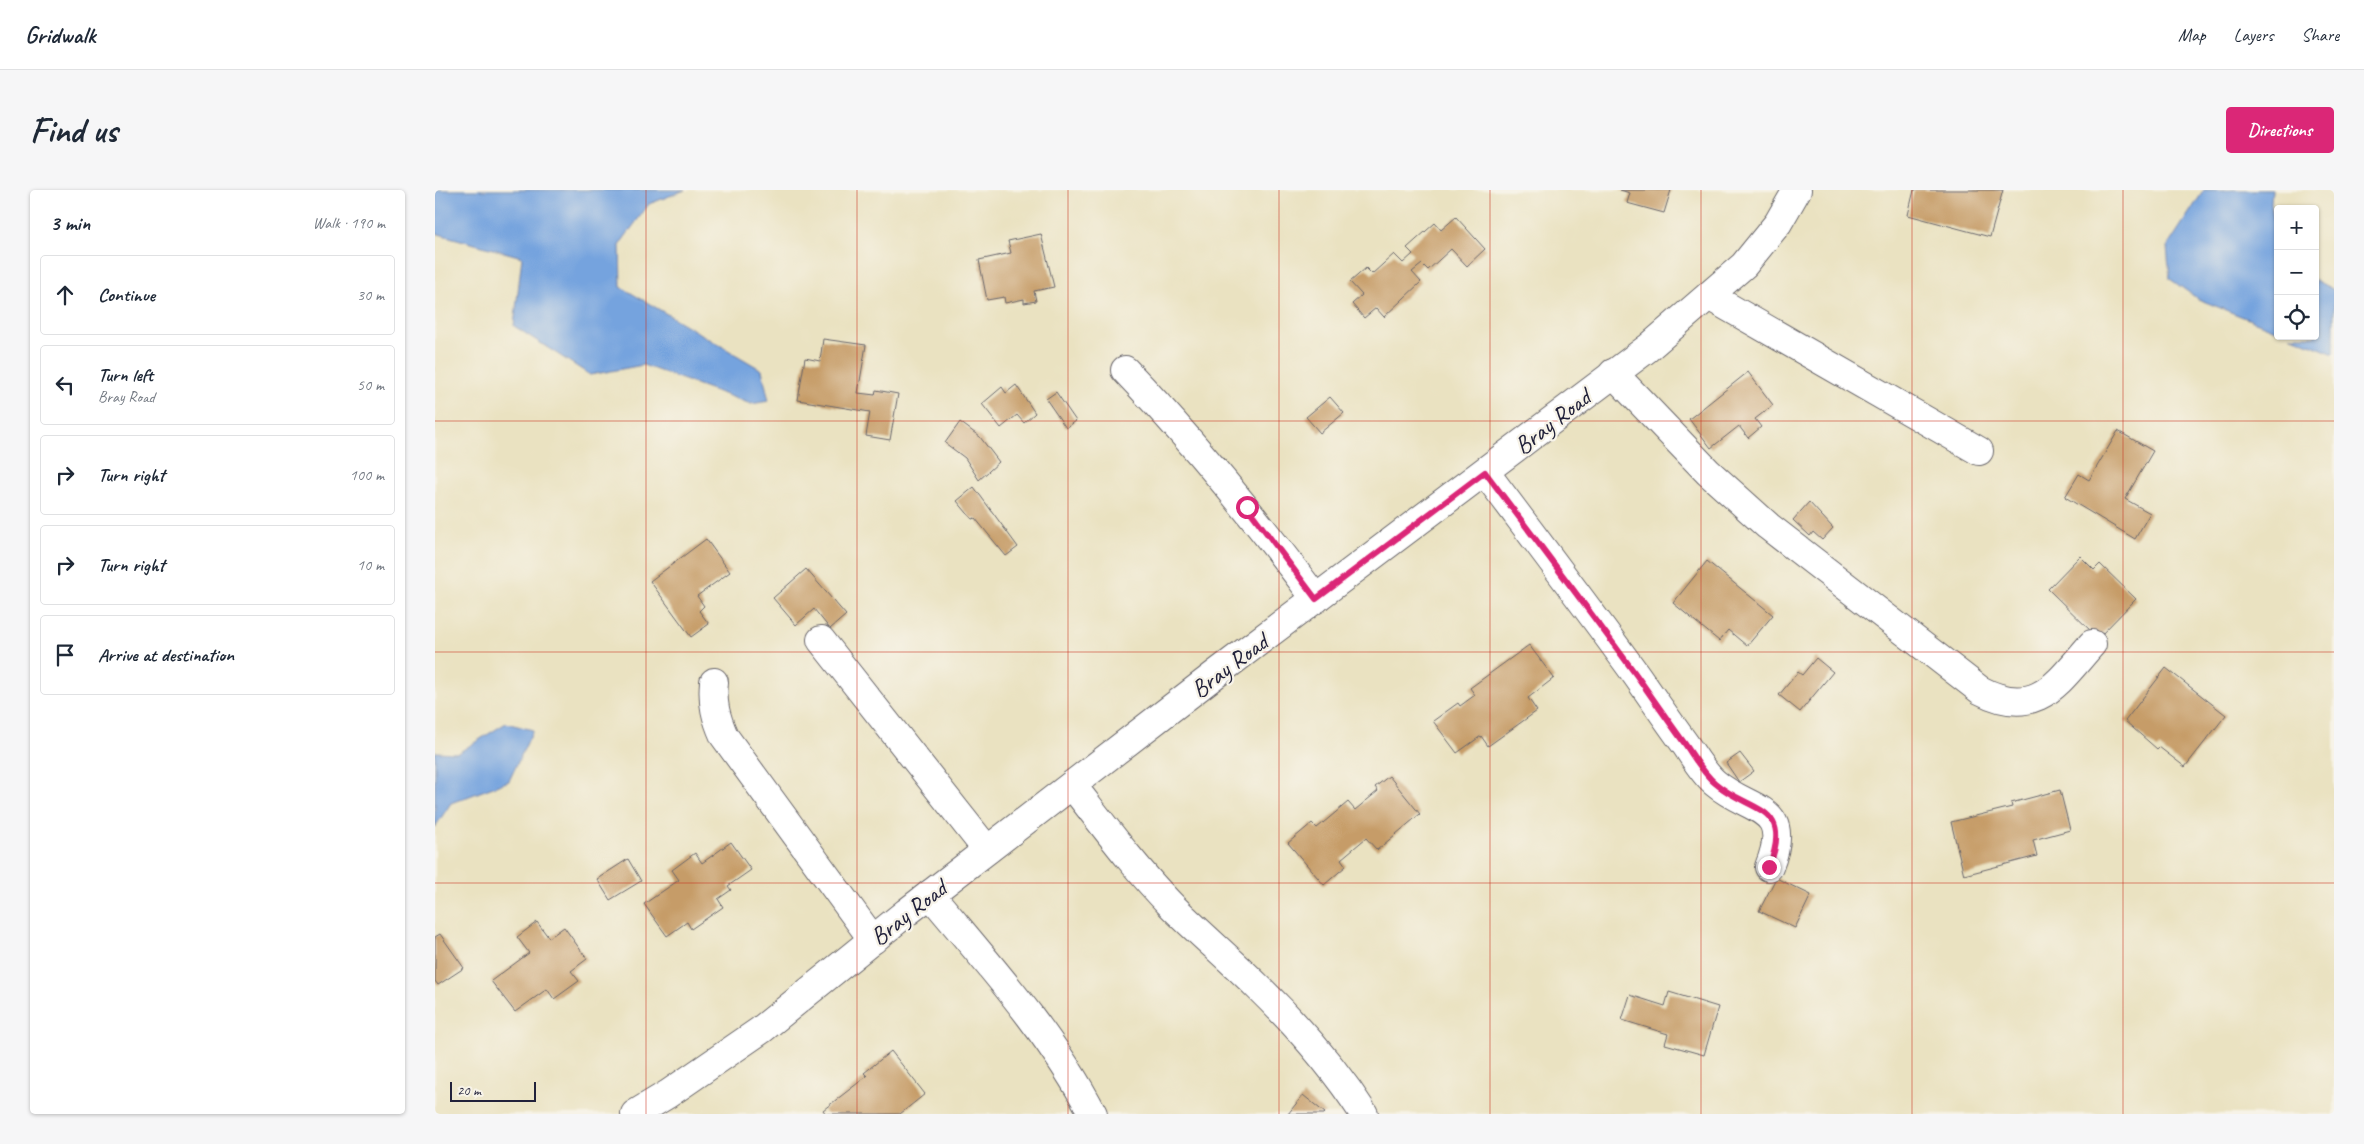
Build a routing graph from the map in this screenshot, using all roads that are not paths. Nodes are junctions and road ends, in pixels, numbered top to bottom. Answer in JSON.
{"nodes":[{"id":1,"x":1797,"y":190,"type":"edge"},
{"id":2,"x":1709,"y":296,"type":"junction"},
{"id":3,"x":1125,"y":370,"type":"dead end"},
{"id":4,"x":1613,"y":374,"type":"junction"},
{"id":5,"x":1979,"y":451,"type":"dead end"},
{"id":6,"x":1485,"y":472,"type":"junction"},
{"id":7,"x":1316,"y":599,"type":"junction"},
{"id":8,"x":821,"y":640,"type":"dead end"},
{"id":9,"x":2093,"y":644,"type":"dead end"},
{"id":10,"x":714,"y":682,"type":"dead end"},
{"id":11,"x":1072,"y":785,"type":"junction"},
{"id":12,"x":987,"y":850,"type":"junction"},
{"id":13,"x":1769,"y":867,"type":"dead end"},
{"id":14,"x":930,"y":894,"type":"junction"},
{"id":15,"x":873,"y":940,"type":"junction"},
{"id":16,"x":635,"y":1114,"type":"edge"},
{"id":17,"x":1093,"y":1114,"type":"edge"},
{"id":18,"x":1364,"y":1114,"type":"edge"}],
"edges":[{"from":1,"to":2,"type":"street","name":"Bray Road"},
{"from":2,"to":4,"type":"street","name":"Bray Road"},
{"from":2,"to":5,"type":"street"},
{"from":3,"to":7,"type":"street"},
{"from":4,"to":6,"type":"street","name":"Bray Road"},
{"from":4,"to":9,"type":"street"},
{"from":6,"to":7,"type":"street","name":"Bray Road"},
{"from":6,"to":13,"type":"street"},
{"from":7,"to":11,"type":"street","name":"Bray Road"},
{"from":8,"to":12,"type":"street"},
{"from":10,"to":15,"type":"street"},
{"from":11,"to":12,"type":"street","name":"Bray Road"},
{"from":11,"to":18,"type":"street"},
{"from":12,"to":14,"type":"street","name":"Bray Road"},
{"from":14,"to":15,"type":"street","name":"Bray Road"},
{"from":14,"to":17,"type":"street"},
{"from":15,"to":16,"type":"street","name":"Bray Road"}]}
